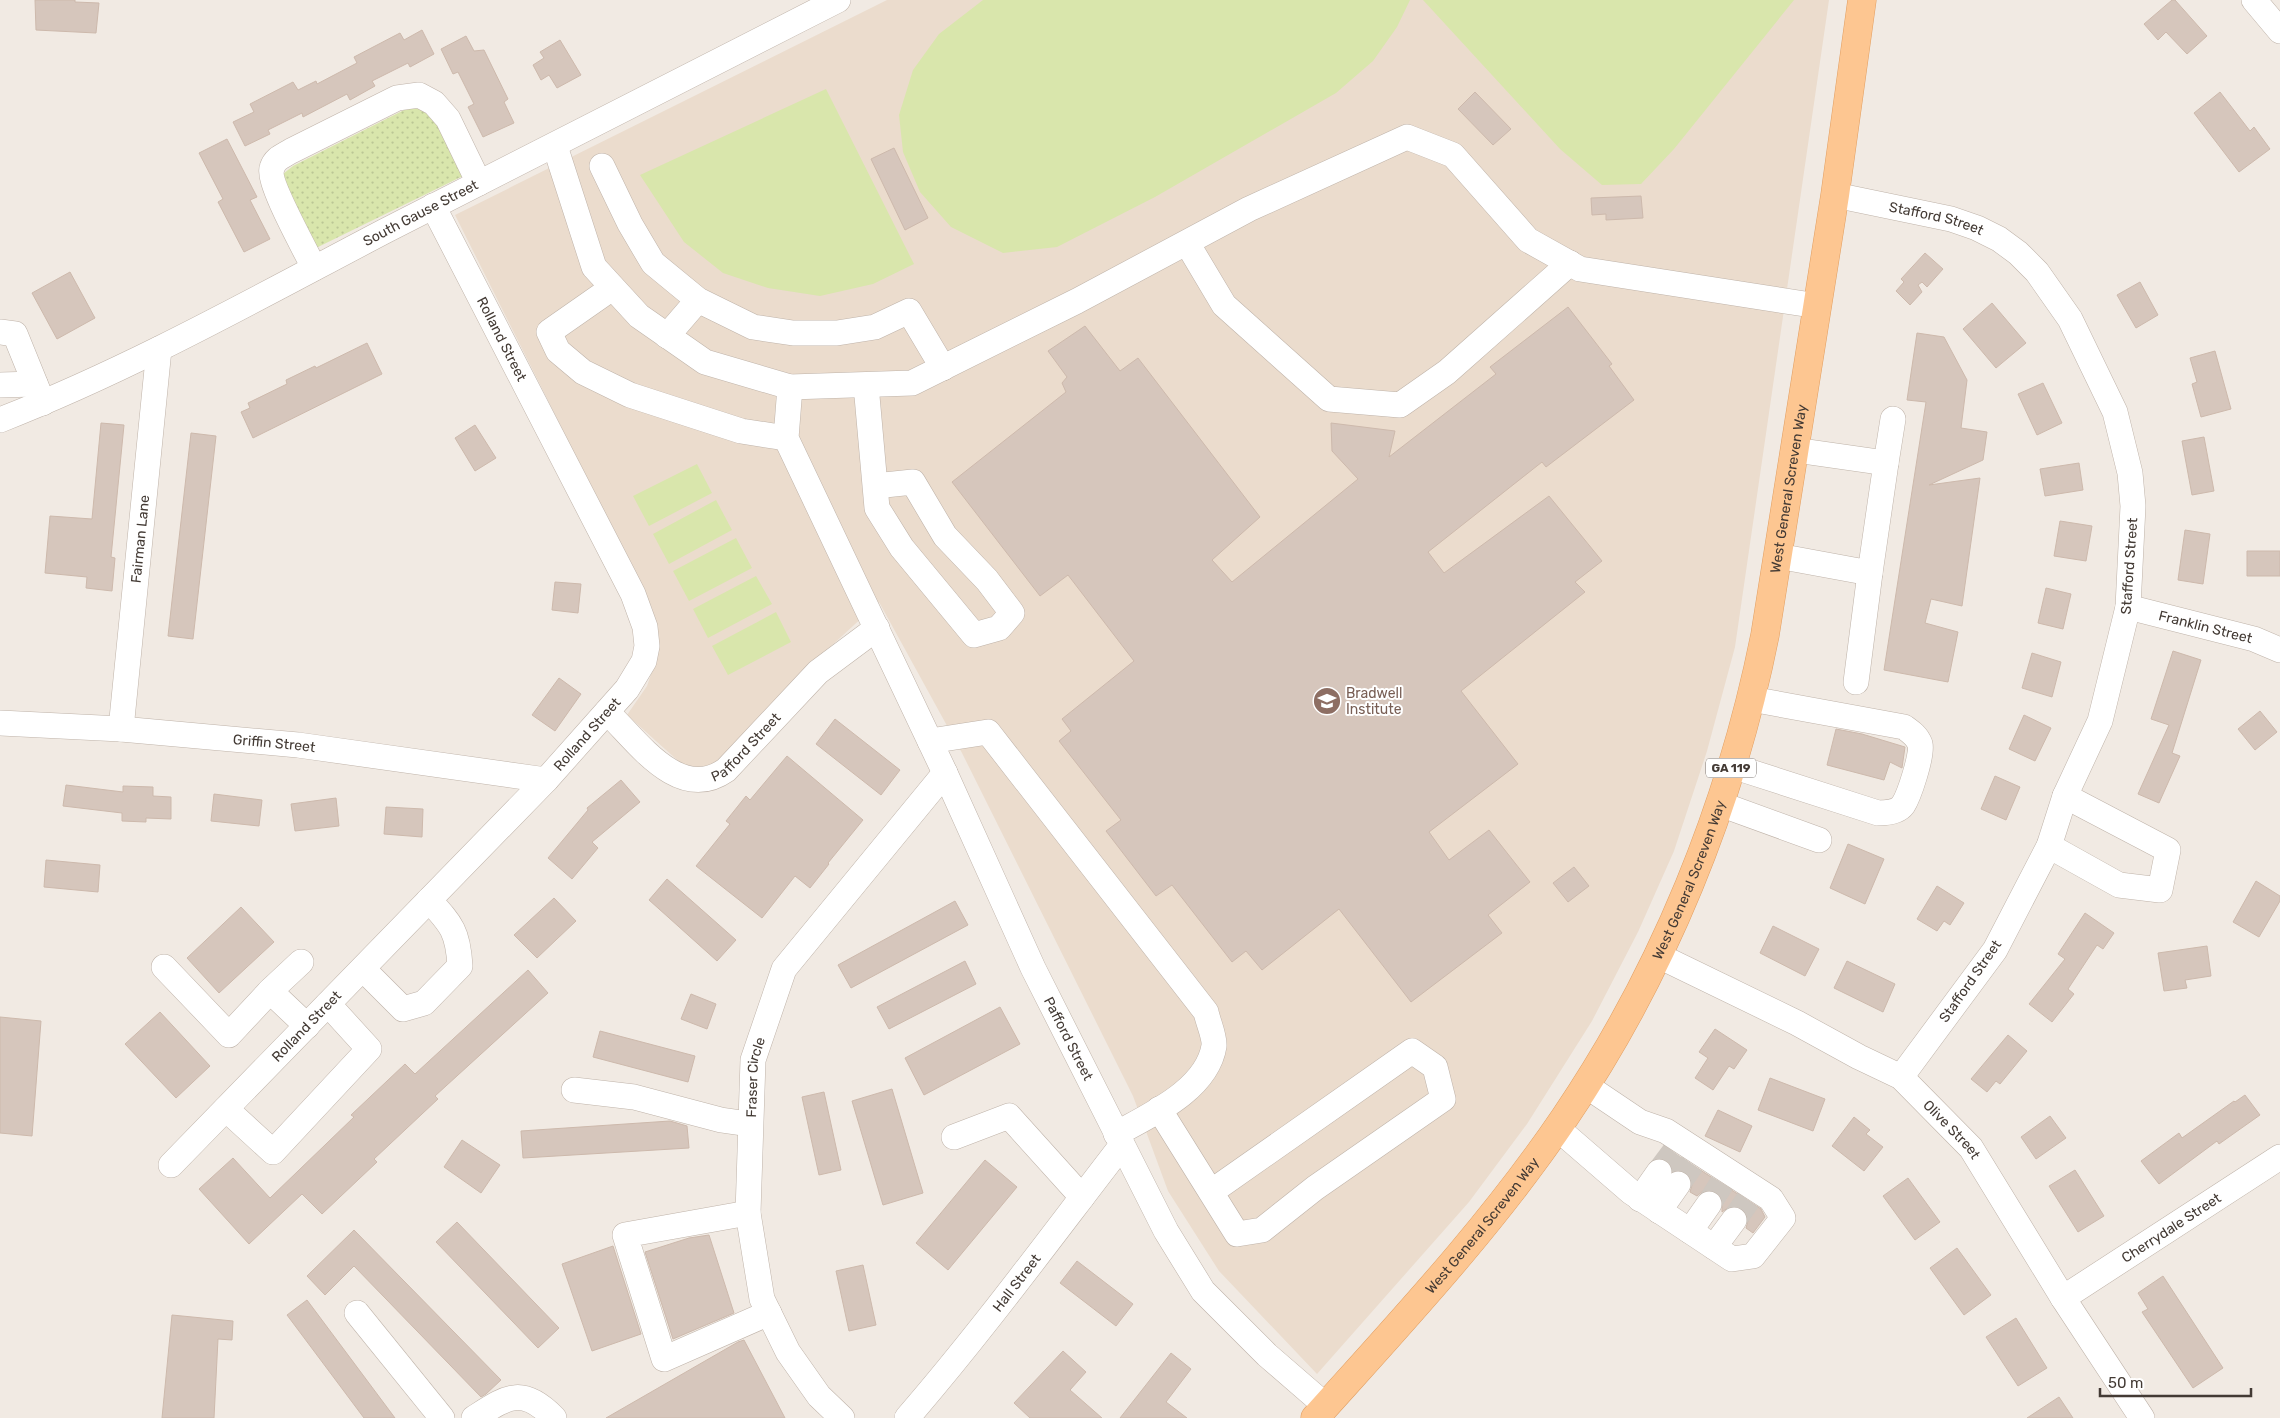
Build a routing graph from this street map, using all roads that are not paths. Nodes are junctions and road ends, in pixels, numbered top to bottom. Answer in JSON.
{"nodes":[{"id":1,"x":838,"y":0,"type":"edge"},
{"id":2,"x":1862,"y":0,"type":"edge"},
{"id":3,"x":2254,"y":0,"type":"edge"},
{"id":4,"x":2279,"y":28,"type":"edge"},
{"id":5,"x":555,"y":146,"type":"junction"},
{"id":6,"x":602,"y":166,"type":"dead end"},
{"id":7,"x":479,"y":184,"type":"junction"},
{"id":8,"x":1835,"y":195,"type":"junction"},
{"id":9,"x":433,"y":206,"type":"junction"},
{"id":10,"x":1187,"y":243,"type":"junction"},
{"id":11,"x":1570,"y":263,"type":"junction"},
{"id":12,"x":314,"y":268,"type":"junction"},
{"id":13,"x":612,"y":288,"type":"junction"},
{"id":14,"x":698,"y":300,"type":"junction"},
{"id":15,"x":1818,"y":306,"type":"junction"},
{"id":16,"x":0,"y":332,"type":"edge"},
{"id":17,"x":667,"y":336,"type":"junction"},
{"id":18,"x":159,"y":349,"type":"junction"},
{"id":19,"x":943,"y":368,"type":"junction"},
{"id":20,"x":0,"y":385,"type":"edge"},
{"id":21,"x":866,"y":385,"type":"junction"},
{"id":22,"x":790,"y":387,"type":"junction"},
{"id":23,"x":39,"y":393,"type":"junction"},
{"id":24,"x":1893,"y":419,"type":"dead end"},
{"id":25,"x":0,"y":420,"type":"edge"},
{"id":26,"x":786,"y":438,"type":"junction"},
{"id":27,"x":1795,"y":450,"type":"junction"},
{"id":28,"x":1886,"y":463,"type":"junction"},
{"id":29,"x":875,"y":486,"type":"junction"},
{"id":30,"x":1778,"y":556,"type":"junction"},
{"id":31,"x":1870,"y":573,"type":"junction"},
{"id":32,"x":2128,"y":607,"type":"junction"},
{"id":33,"x":877,"y":628,"type":"junction"},
{"id":34,"x":2280,"y":650,"type":"edge"},
{"id":35,"x":1856,"y":682,"type":"dead end"},
{"id":36,"x":1751,"y":699,"type":"junction"},
{"id":37,"x":607,"y":712,"type":"junction"},
{"id":38,"x":0,"y":723,"type":"edge"},
{"id":39,"x":121,"y":729,"type":"junction"},
{"id":40,"x":930,"y":741,"type":"junction"},
{"id":41,"x":1732,"y":766,"type":"junction"},
{"id":42,"x":945,"y":773,"type":"junction"},
{"id":43,"x":546,"y":780,"type":"junction"},
{"id":44,"x":2065,"y":796,"type":"junction"},
{"id":45,"x":1720,"y":804,"type":"junction"},
{"id":46,"x":1819,"y":840,"type":"dead end"},
{"id":47,"x":2049,"y":846,"type":"junction"},
{"id":48,"x":429,"y":900,"type":"junction"},
{"id":49,"x":1657,"y":955,"type":"junction"},
{"id":50,"x":301,"y":962,"type":"dead end"},
{"id":51,"x":164,"y":967,"type":"dead end"},
{"id":52,"x":363,"y":969,"type":"junction"},
{"id":53,"x":270,"y":991,"type":"junction"},
{"id":54,"x":328,"y":1004,"type":"junction"},
{"id":55,"x":307,"y":1026,"type":"junction"},
{"id":56,"x":1901,"y":1077,"type":"junction"},
{"id":57,"x":1585,"y":1085,"type":"junction"},
{"id":58,"x":574,"y":1090,"type":"dead end"},
{"id":59,"x":226,"y":1109,"type":"junction"},
{"id":60,"x":1159,"y":1109,"type":"junction"},
{"id":61,"x":749,"y":1124,"type":"junction"},
{"id":62,"x":1557,"y":1128,"type":"junction"},
{"id":63,"x":954,"y":1137,"type":"dead end"},
{"id":64,"x":1119,"y":1139,"type":"junction"},
{"id":65,"x":2280,"y":1157,"type":"edge"},
{"id":66,"x":171,"y":1165,"type":"dead end"},
{"id":67,"x":1669,"y":1178,"type":"tunnel mouth"},
{"id":68,"x":1720,"y":1186,"type":"junction"},
{"id":69,"x":1211,"y":1192,"type":"junction"},
{"id":70,"x":1082,"y":1197,"type":"junction"},
{"id":71,"x":1650,"y":1205,"type":"junction"},
{"id":72,"x":748,"y":1213,"type":"junction"},
{"id":73,"x":1734,"y":1220,"type":"tunnel mouth"},
{"id":74,"x":1690,"y":1231,"type":"junction"},
{"id":75,"x":1714,"y":1247,"type":"junction"},
{"id":76,"x":2063,"y":1298,"type":"junction"},
{"id":77,"x":357,"y":1313,"type":"dead end"},
{"id":78,"x":769,"y":1313,"type":"junction"},
{"id":79,"x":1320,"y":1412,"type":"edge"},
{"id":80,"x":442,"y":1418,"type":"edge"},
{"id":81,"x":474,"y":1418,"type":"edge"},
{"id":82,"x":554,"y":1418,"type":"edge"},
{"id":83,"x":842,"y":1418,"type":"edge"},
{"id":84,"x":907,"y":1418,"type":"edge"},
{"id":85,"x":2142,"y":1418,"type":"edge"}],
"edges":[{"from":1,"to":5,"type":"street","name":"South Gause Street"},
{"from":2,"to":8,"type":"main road","name":"West General Screven Way","number":"GA 119"},
{"from":3,"to":4,"type":"street"},
{"from":5,"to":7,"type":"street","name":"South Gause Street"},
{"from":5,"to":13,"type":"street"},
{"from":6,"to":14,"type":"street"},
{"from":7,"to":9,"type":"street","name":"South Gause Street"},
{"from":7,"to":12,"type":"street"},
{"from":8,"to":15,"type":"main road","name":"West General Screven Way","number":"GA 119"},
{"from":8,"to":32,"type":"street","name":"Stafford Street"},
{"from":9,"to":12,"type":"street","name":"South Gause Street"},
{"from":9,"to":37,"type":"street","name":"Rolland Street"},
{"from":10,"to":11,"type":"street"},
{"from":10,"to":11,"type":"street"},
{"from":10,"to":19,"type":"street"},
{"from":11,"to":15,"type":"street"},
{"from":12,"to":18,"type":"street","name":"South Gause Street"},
{"from":13,"to":17,"type":"street"},
{"from":13,"to":26,"type":"street"},
{"from":14,"to":17,"type":"street"},
{"from":14,"to":19,"type":"street"},
{"from":15,"to":27,"type":"main road","name":"West General Screven Way","number":"GA 119"},
{"from":16,"to":23,"type":"street"},
{"from":17,"to":22,"type":"street"},
{"from":18,"to":23,"type":"street","name":"South Gause Street"},
{"from":18,"to":39,"type":"street","name":"Fairman Lane"},
{"from":19,"to":21,"type":"street"},
{"from":20,"to":23,"type":"street"},
{"from":21,"to":22,"type":"street"},
{"from":21,"to":29,"type":"street"},
{"from":22,"to":26,"type":"street"},
{"from":23,"to":25,"type":"street","name":"South Gause Street"},
{"from":24,"to":28,"type":"street"},
{"from":26,"to":33,"type":"street","name":"Pafford Street"},
{"from":27,"to":28,"type":"street"},
{"from":27,"to":30,"type":"main road","name":"West General Screven Way","number":"GA 119"},
{"from":28,"to":31,"type":"street"},
{"from":29,"to":29,"type":"street"},
{"from":30,"to":31,"type":"street"},
{"from":30,"to":36,"type":"main road","name":"West General Screven Way","number":"GA 119"},
{"from":31,"to":35,"type":"street"},
{"from":32,"to":34,"type":"street","name":"Franklin Street"},
{"from":32,"to":44,"type":"street","name":"Stafford Street"},
{"from":33,"to":37,"type":"street","name":"Pafford Street"},
{"from":33,"to":40,"type":"street","name":"Pafford Street"},
{"from":36,"to":41,"type":"main road","name":"West General Screven Way","number":"GA 119"},
{"from":36,"to":41,"type":"street"},
{"from":37,"to":43,"type":"street","name":"Rolland Street"},
{"from":38,"to":39,"type":"street","name":"Griffin Street"},
{"from":39,"to":43,"type":"street","name":"Griffin Street"},
{"from":40,"to":42,"type":"street","name":"Pafford Street"},
{"from":40,"to":60,"type":"street"},
{"from":41,"to":45,"type":"main road","name":"West General Screven Way","number":"GA 119"},
{"from":42,"to":61,"type":"street","name":"Fraser Circle"},
{"from":42,"to":64,"type":"street","name":"Pafford Street"},
{"from":43,"to":48,"type":"street","name":"Rolland Street"},
{"from":44,"to":47,"type":"street","name":"Stafford Street"},
{"from":44,"to":47,"type":"street"},
{"from":45,"to":46,"type":"street"},
{"from":45,"to":49,"type":"main road","name":"West General Screven Way","number":"GA 119"},
{"from":47,"to":56,"type":"street","name":"Stafford Street"},
{"from":48,"to":52,"type":"street","name":"Rolland Street"},
{"from":48,"to":52,"type":"street"},
{"from":49,"to":56,"type":"street","name":"Olive Street"},
{"from":49,"to":57,"type":"main road","name":"West General Screven Way","number":"GA 119"},
{"from":50,"to":53,"type":"street"},
{"from":51,"to":53,"type":"street"},
{"from":52,"to":54,"type":"street","name":"Rolland Street"},
{"from":53,"to":55,"type":"street"},
{"from":54,"to":55,"type":"street","name":"Rolland Street"},
{"from":54,"to":59,"type":"street"},
{"from":55,"to":59,"type":"street","name":"Rolland Street"},
{"from":56,"to":76,"type":"street","name":"Olive Street"},
{"from":57,"to":62,"type":"main road","name":"West General Screven Way","number":"GA 119"},
{"from":57,"to":68,"type":"street"},
{"from":58,"to":61,"type":"street"},
{"from":59,"to":66,"type":"street","name":"Rolland Street"},
{"from":60,"to":64,"type":"street"},
{"from":60,"to":69,"type":"street"},
{"from":61,"to":72,"type":"street","name":"Fraser Circle"},
{"from":62,"to":71,"type":"street"},
{"from":62,"to":79,"type":"main road","name":"West General Screven Way","number":"GA 119"},
{"from":63,"to":70,"type":"street"},
{"from":64,"to":70,"type":"street","name":"Hall Street"},
{"from":64,"to":79,"type":"street","name":"Pafford Street"},
{"from":65,"to":76,"type":"street","name":"Cherrydale Street"},
{"from":67,"to":71,"type":"street"},
{"from":68,"to":74,"type":"street"},
{"from":68,"to":75,"type":"street"},
{"from":69,"to":69,"type":"street"},
{"from":70,"to":84,"type":"street","name":"Hall Street"},
{"from":71,"to":74,"type":"street"},
{"from":72,"to":78,"type":"street","name":"Fraser Circle"},
{"from":72,"to":78,"type":"street"},
{"from":73,"to":75,"type":"street"},
{"from":74,"to":75,"type":"street"},
{"from":76,"to":85,"type":"street","name":"Olive Street"},
{"from":77,"to":80,"type":"street"},
{"from":78,"to":83,"type":"street","name":"Fraser Circle"},
{"from":81,"to":82,"type":"street"}]}
